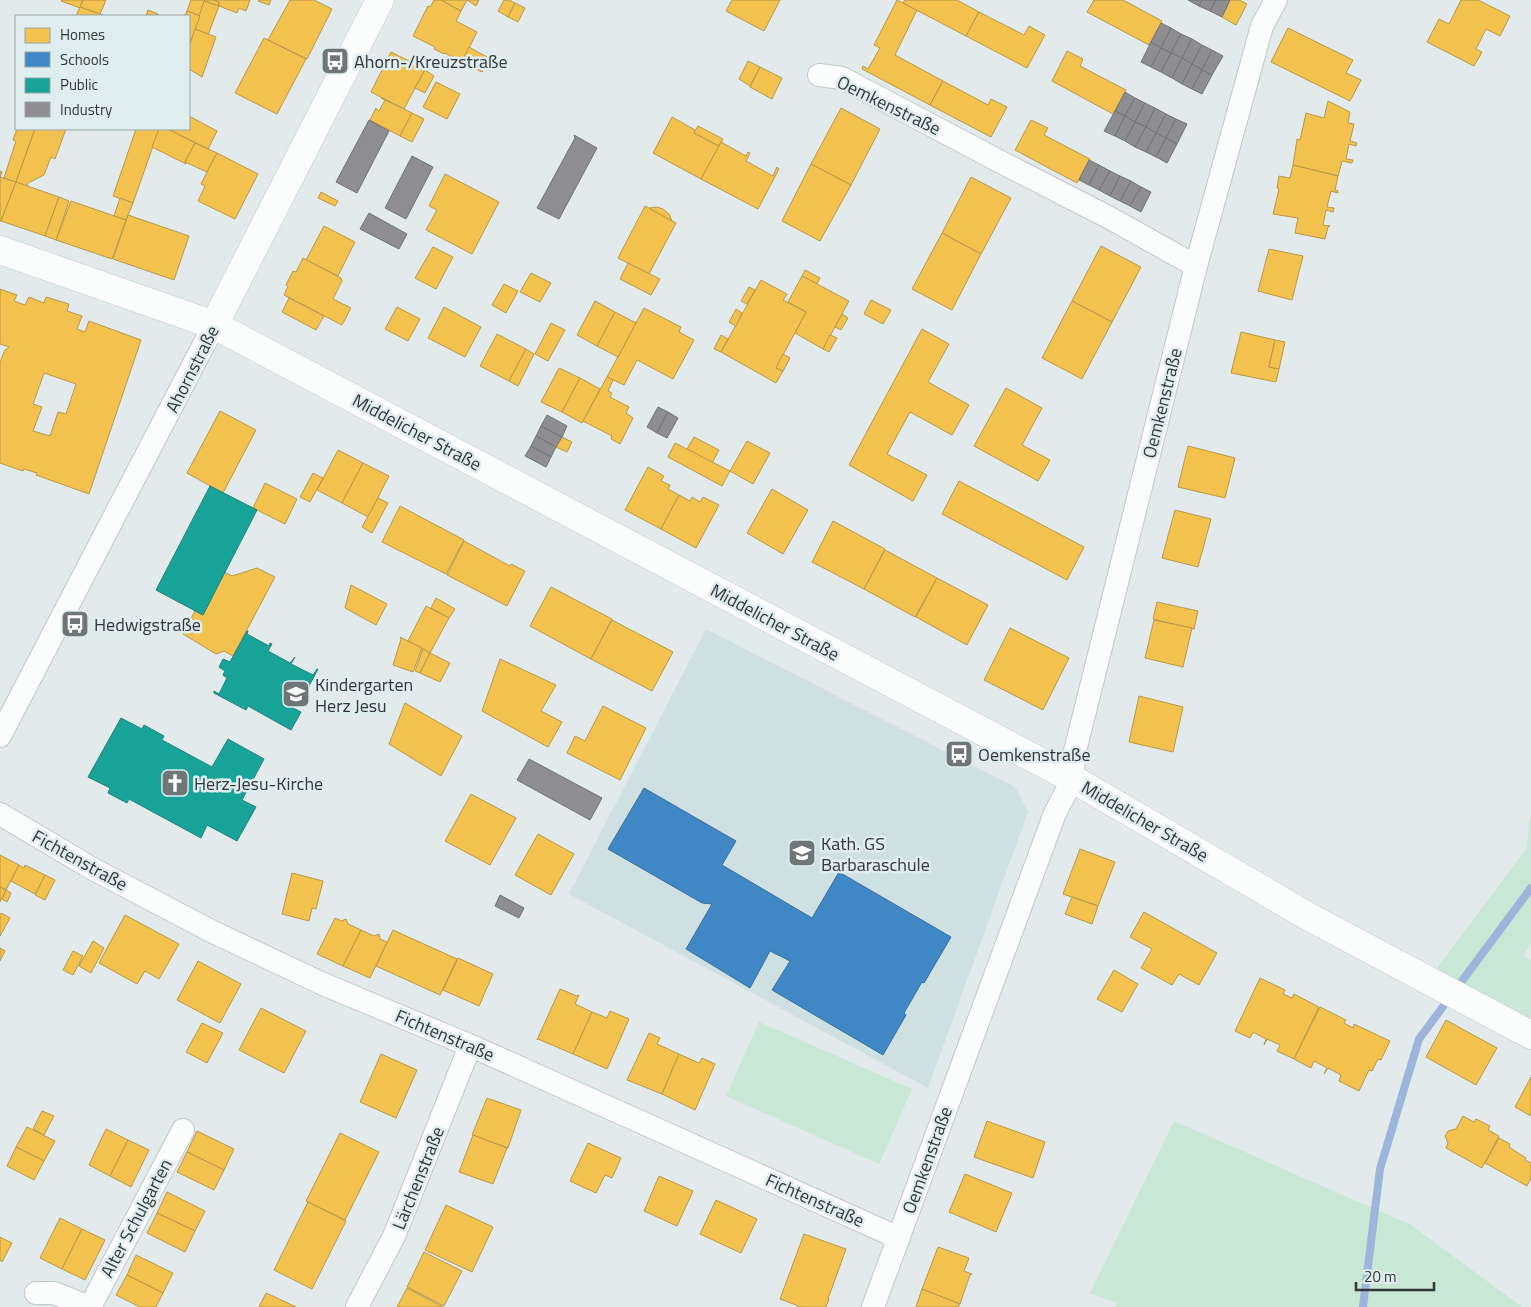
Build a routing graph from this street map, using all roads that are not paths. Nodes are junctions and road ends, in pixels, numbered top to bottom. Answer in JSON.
{"nodes":[{"id":1,"x":380,"y":0,"type":"edge"},
{"id":2,"x":1276,"y":0,"type":"edge"},
{"id":3,"x":819,"y":75,"type":"dead end"},
{"id":4,"x":0,"y":250,"type":"edge"},
{"id":5,"x":1196,"y":266,"type":"junction"},
{"id":6,"x":214,"y":326,"type":"junction"},
{"id":7,"x":0,"y":736,"type":"edge"},
{"id":8,"x":1074,"y":779,"type":"junction"},
{"id":9,"x":0,"y":814,"type":"edge"},
{"id":10,"x":1531,"y":1035,"type":"edge"},
{"id":11,"x":470,"y":1046,"type":"junction"},
{"id":12,"x":183,"y":1130,"type":"dead end"},
{"id":13,"x":899,"y":1238,"type":"junction"},
{"id":14,"x":36,"y":1293,"type":"dead end"},
{"id":15,"x":90,"y":1307,"type":"edge"},
{"id":16,"x":357,"y":1307,"type":"edge"},
{"id":17,"x":873,"y":1307,"type":"edge"}],
"edges":[{"from":1,"to":6,"type":"street","name":"Ahornstraße"},
{"from":2,"to":5,"type":"street","name":"Oemkenstraße"},
{"from":3,"to":5,"type":"street","name":"Oemkenstraße"},
{"from":4,"to":6,"type":"street","name":"Middelicher Straße"},
{"from":5,"to":8,"type":"street","name":"Oemkenstraße"},
{"from":6,"to":7,"type":"street","name":"Ahornstraße"},
{"from":6,"to":8,"type":"street","name":"Middelicher Straße"},
{"from":8,"to":10,"type":"street","name":"Middelicher Straße"},
{"from":8,"to":13,"type":"street","name":"Oemkenstraße"},
{"from":9,"to":11,"type":"street","name":"Fichtenstraße"},
{"from":11,"to":13,"type":"street","name":"Fichtenstraße"},
{"from":11,"to":16,"type":"street","name":"Lärchenstraße"},
{"from":12,"to":15,"type":"street","name":"Alter Schulgarten"},
{"from":13,"to":17,"type":"street","name":"Oemkenstraße"},
{"from":14,"to":15,"type":"street","name":"Alter Schulgarten"}]}
